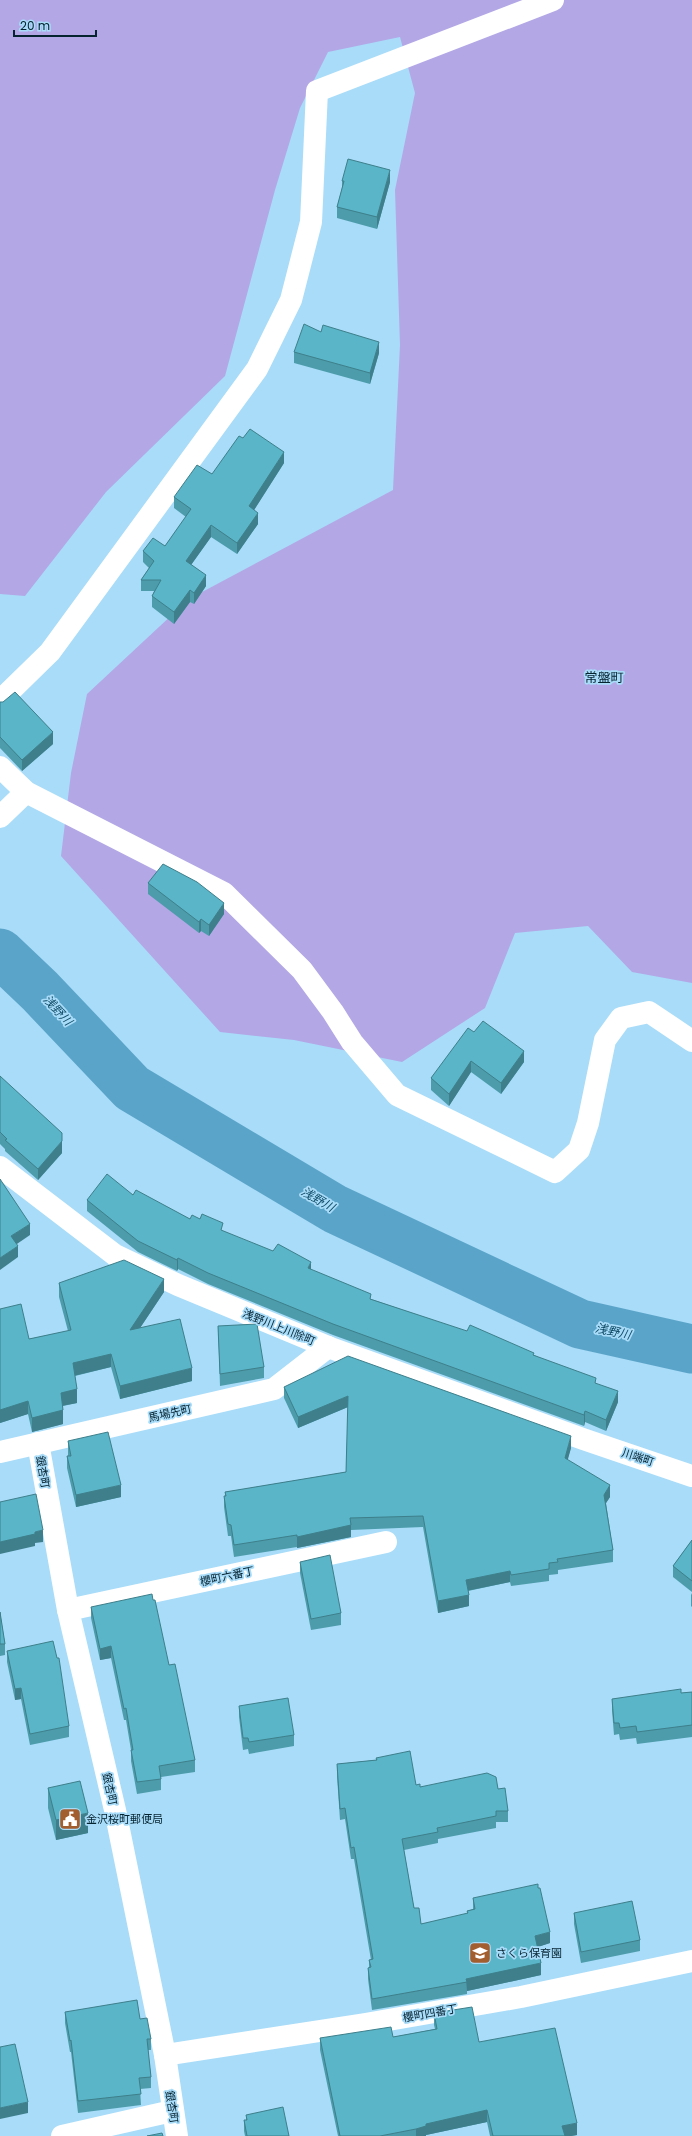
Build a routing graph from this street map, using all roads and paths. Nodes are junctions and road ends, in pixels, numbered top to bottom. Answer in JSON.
{"nodes":[{"id":1,"x":553,"y":0,"type":"edge"},
{"id":2,"x":0,"y":701,"type":"edge"},
{"id":3,"x":0,"y":766,"type":"edge"},
{"id":4,"x":26,"y":792,"type":"junction"},
{"id":5,"x":0,"y":817,"type":"edge"},
{"id":6,"x":692,"y":1041,"type":"edge"},
{"id":7,"x":0,"y":1167,"type":"edge"},
{"id":8,"x":328,"y":1347,"type":"junction"},
{"id":9,"x":583,"y":1439,"type":"joint"},
{"id":10,"x":38,"y":1443,"type":"junction"},
{"id":11,"x":0,"y":1452,"type":"edge"},
{"id":12,"x":692,"y":1476,"type":"edge"},
{"id":13,"x":386,"y":1542,"type":"dead end"},
{"id":14,"x":68,"y":1610,"type":"junction"},
{"id":15,"x":692,"y":1961,"type":"edge"},
{"id":16,"x":165,"y":2055,"type":"junction"},
{"id":17,"x":172,"y":2111,"type":"junction"},
{"id":18,"x":62,"y":2136,"type":"edge"},
{"id":19,"x":177,"y":2136,"type":"edge"}],
"edges":[{"from":1,"to":2,"type":"street"},
{"from":3,"to":4,"type":"street"},
{"from":4,"to":5,"type":"street"},
{"from":4,"to":6,"type":"street"},
{"from":7,"to":8,"type":"street","name":"浅野川上川除町"},
{"from":8,"to":9,"type":"street","name":"浅野川上川除町"},
{"from":8,"to":10,"type":"street","name":"馬場先町"},
{"from":9,"to":12,"type":"street","name":"川端町"},
{"from":10,"to":11,"type":"street","name":"馬場先町"},
{"from":10,"to":14,"type":"street","name":"銀杏町"},
{"from":13,"to":14,"type":"street","name":"櫻町六番丁"},
{"from":14,"to":16,"type":"street","name":"銀杏町"},
{"from":15,"to":16,"type":"street","name":"櫻町四番丁"},
{"from":16,"to":17,"type":"street","name":"銀杏町"},
{"from":17,"to":18,"type":"street"},
{"from":17,"to":19,"type":"street","name":"銀杏町"}]}
